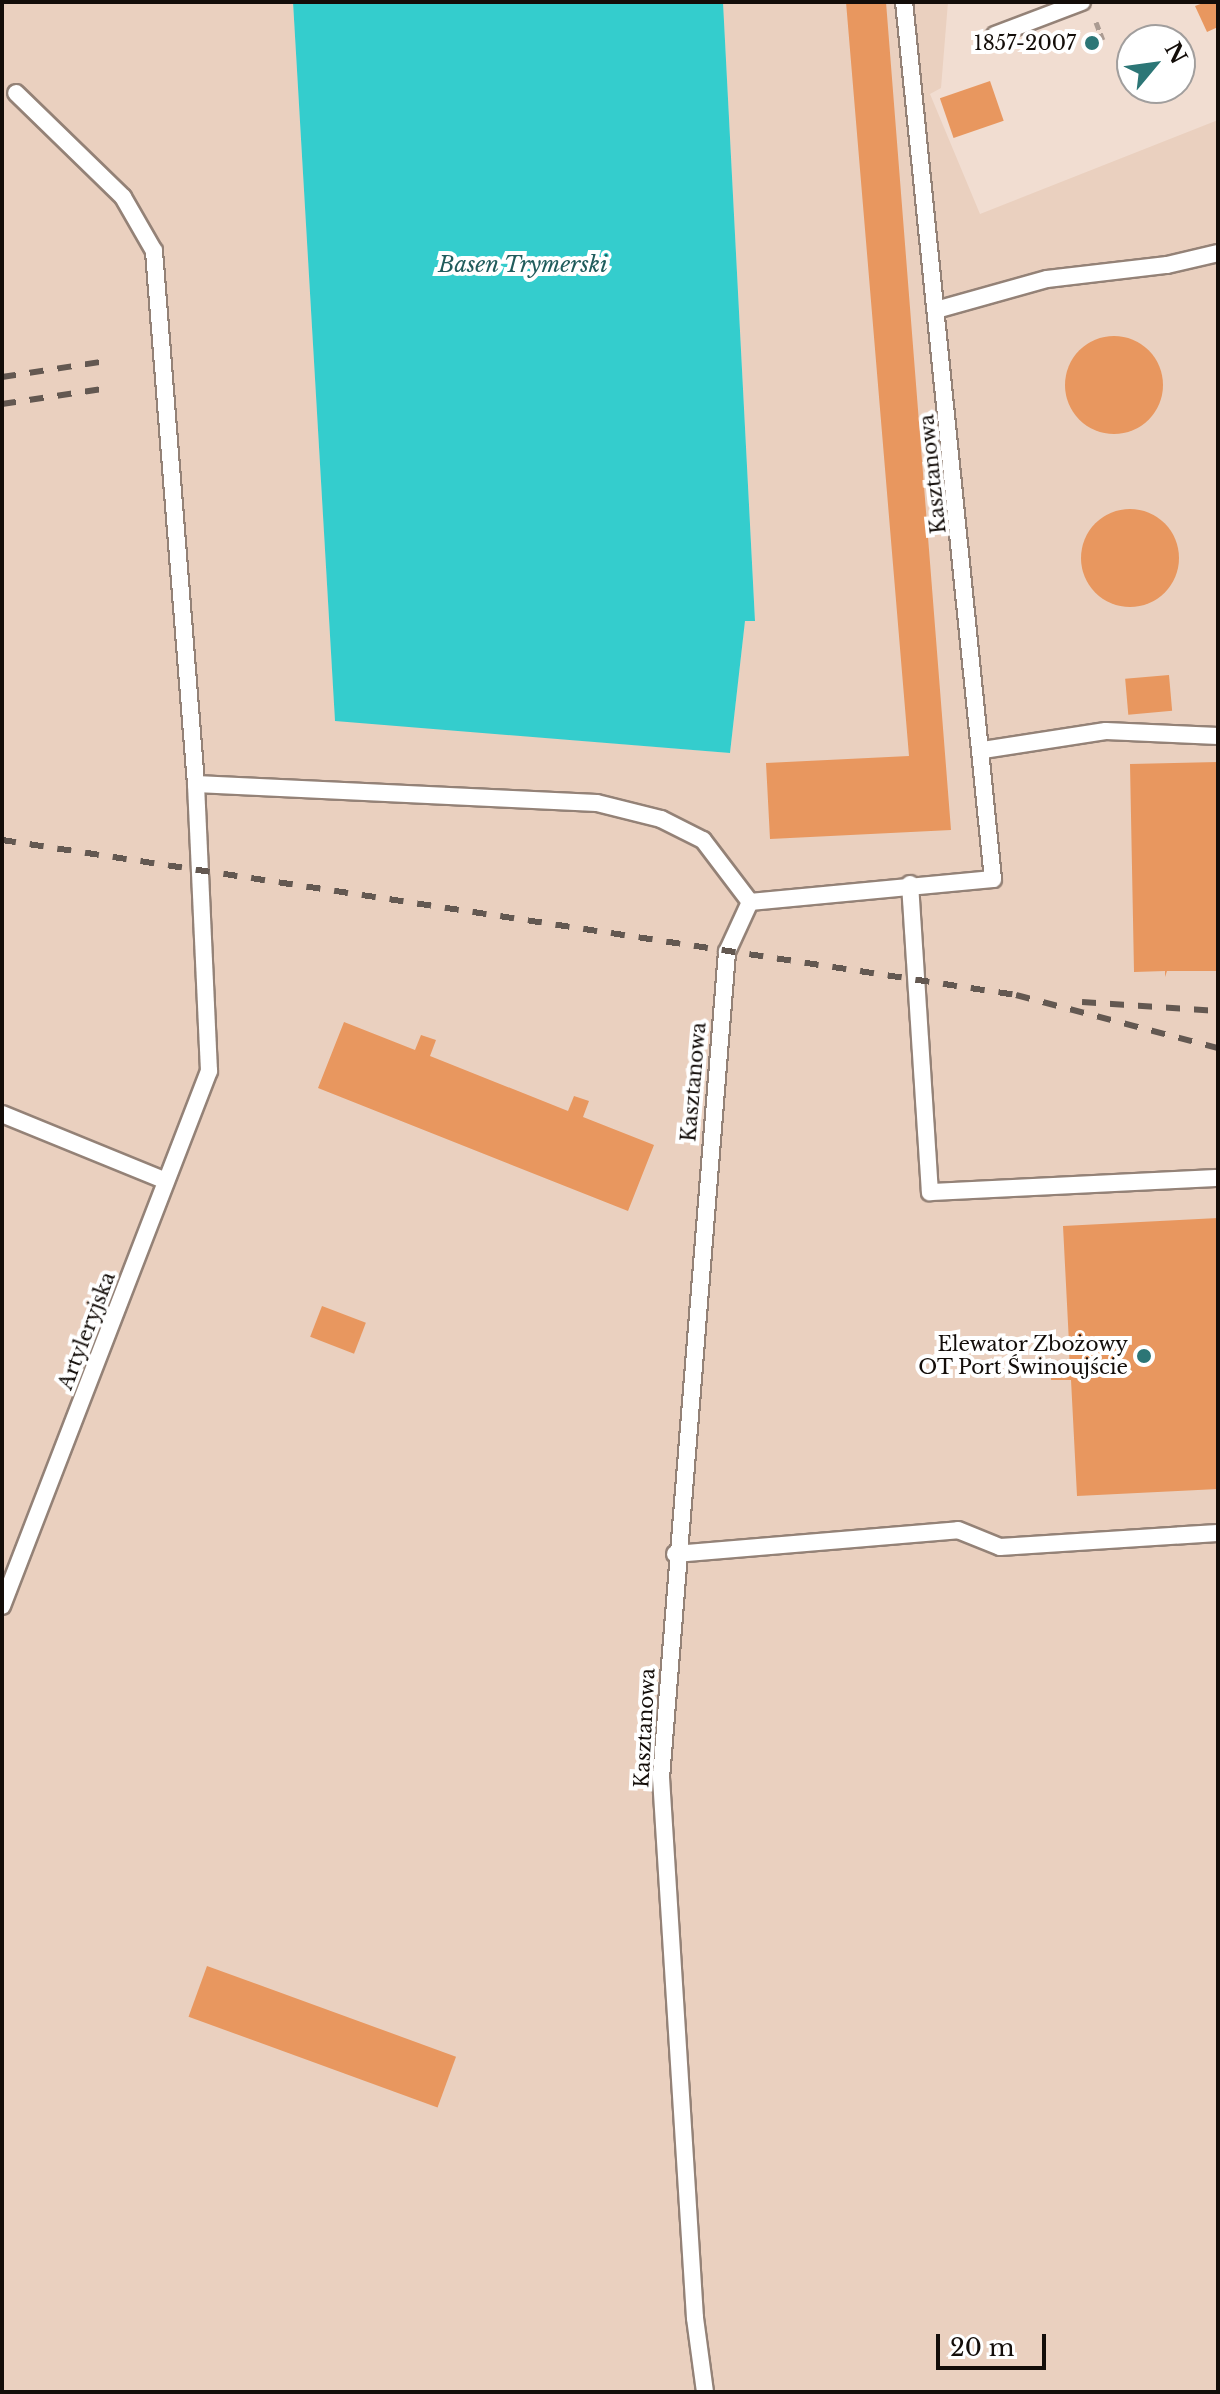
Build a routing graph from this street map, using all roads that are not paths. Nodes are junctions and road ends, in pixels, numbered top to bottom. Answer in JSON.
{"nodes":[{"id":1,"x":904,"y":2,"type":"edge"},
{"id":2,"x":1082,"y":2,"type":"edge"},
{"id":3,"x":995,"y":35,"type":"dead end"},
{"id":4,"x":16,"y":93,"type":"dead end"},
{"id":5,"x":1218,"y":253,"type":"edge"},
{"id":6,"x":936,"y":310,"type":"junction"},
{"id":7,"x":1218,"y":736,"type":"edge"},
{"id":8,"x":983,"y":750,"type":"junction"},
{"id":9,"x":196,"y":784,"type":"junction"},
{"id":10,"x":910,"y":884,"type":"junction"},
{"id":11,"x":750,"y":902,"type":"junction"},
{"id":12,"x":2,"y":1114,"type":"edge"},
{"id":13,"x":1218,"y":1178,"type":"edge"},
{"id":14,"x":166,"y":1181,"type":"junction"},
{"id":15,"x":1218,"y":1533,"type":"edge"},
{"id":16,"x":675,"y":1554,"type":"junction"},
{"id":17,"x":2,"y":1606,"type":"edge"},
{"id":18,"x":705,"y":2392,"type":"edge"}],
"edges":[{"from":1,"to":6,"type":"lane","name":"Kasztanowa"},
{"from":2,"to":3,"type":"lane"},
{"from":4,"to":9,"type":"lane"},
{"from":5,"to":6,"type":"lane"},
{"from":6,"to":8,"type":"lane","name":"Kasztanowa"},
{"from":7,"to":8,"type":"lane"},
{"from":8,"to":10,"type":"lane","name":"Kasztanowa"},
{"from":9,"to":11,"type":"lane"},
{"from":9,"to":14,"type":"lane","name":"Artyleryjska"},
{"from":10,"to":11,"type":"lane","name":"Kasztanowa"},
{"from":10,"to":13,"type":"lane"},
{"from":11,"to":16,"type":"lane","name":"Kasztanowa"},
{"from":12,"to":14,"type":"lane"},
{"from":14,"to":17,"type":"lane","name":"Artyleryjska"},
{"from":15,"to":16,"type":"lane"},
{"from":16,"to":18,"type":"lane","name":"Kasztanowa"}]}
